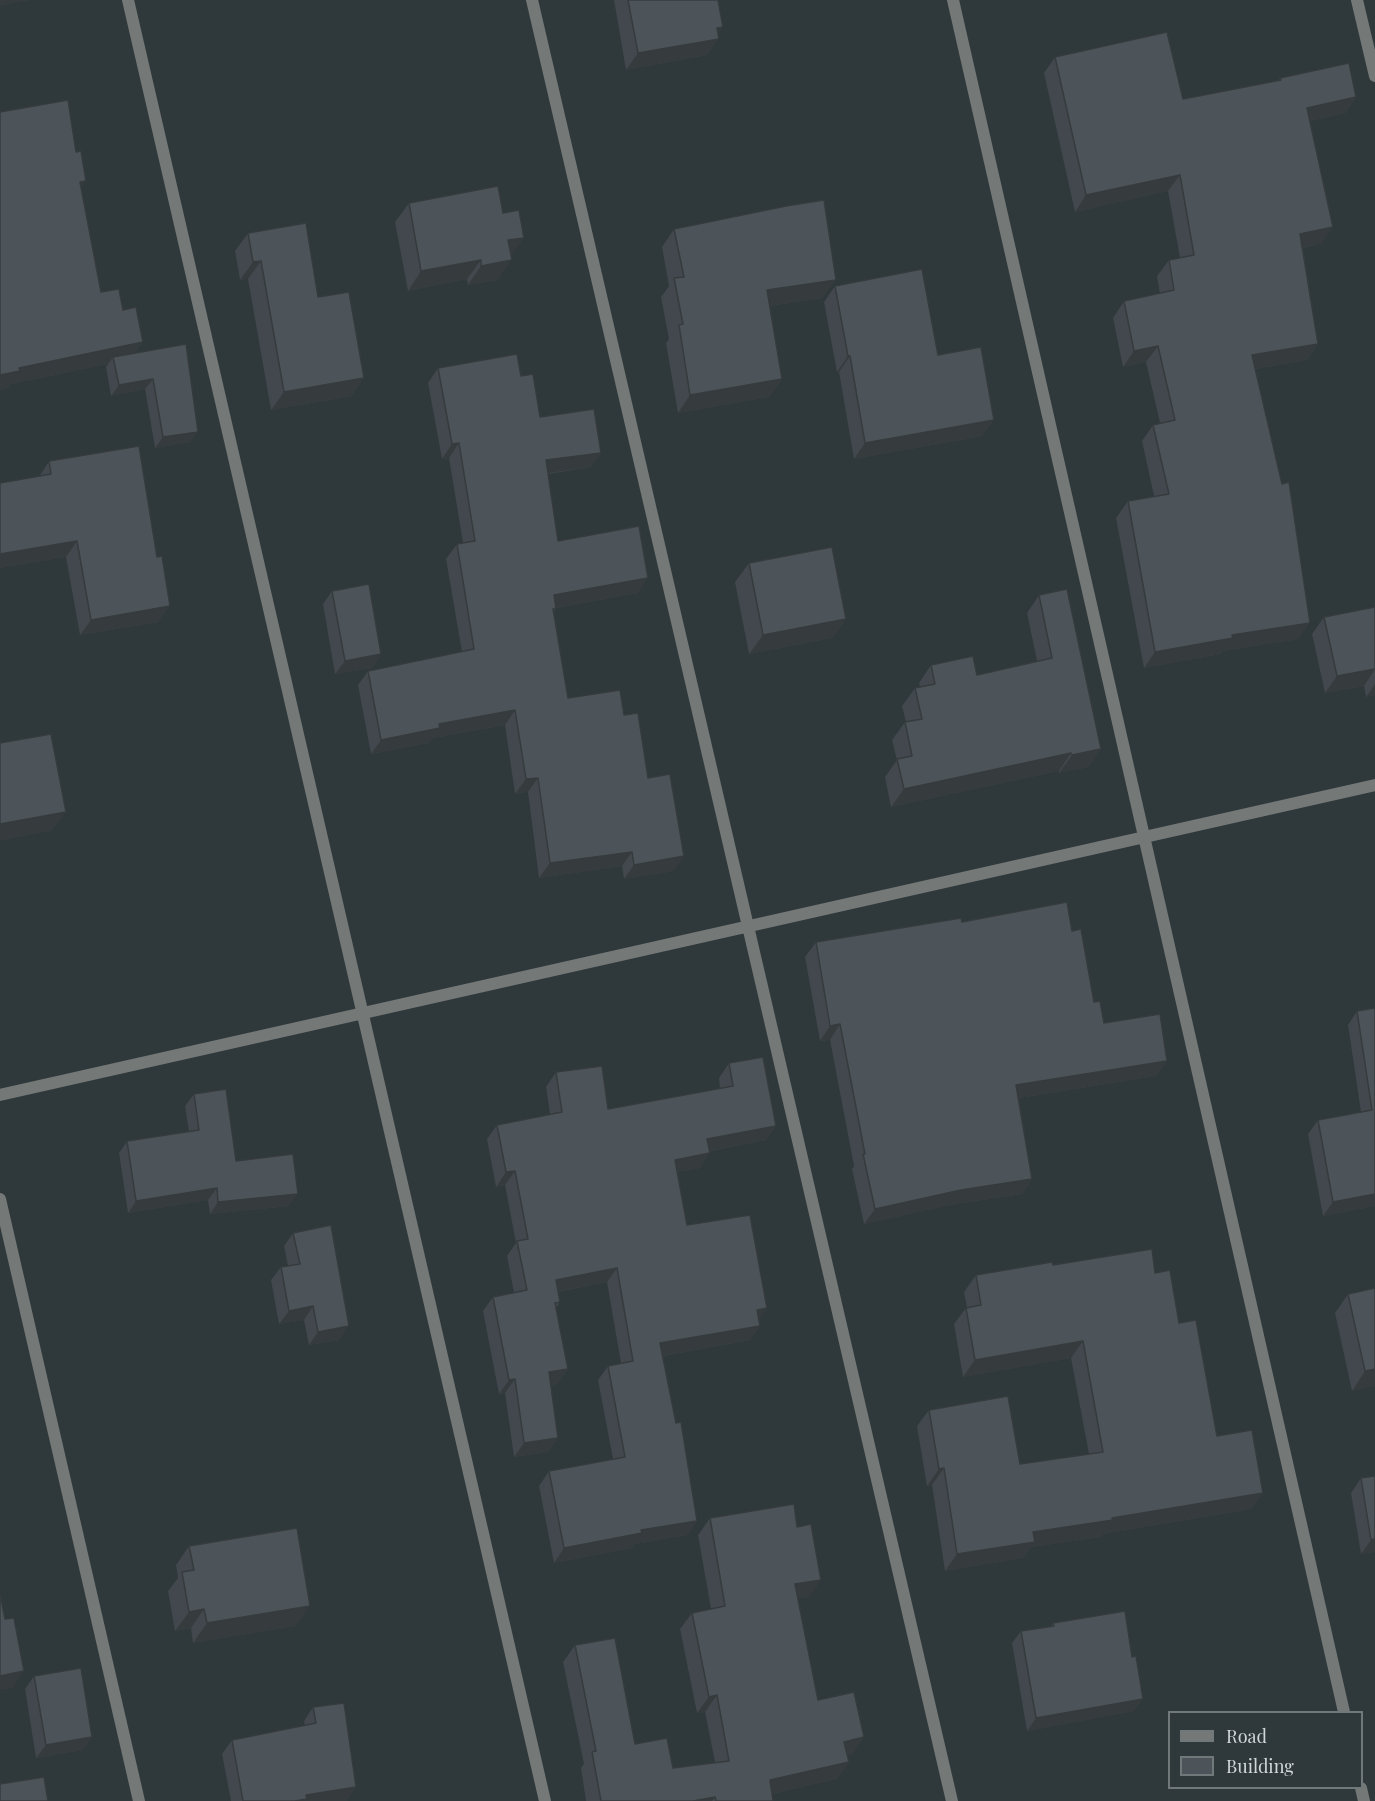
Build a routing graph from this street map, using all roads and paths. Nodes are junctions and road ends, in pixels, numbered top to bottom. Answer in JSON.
{"nodes":[{"id":1,"x":128,"y":0,"type":"edge"},
{"id":2,"x":532,"y":0,"type":"edge"},
{"id":3,"x":953,"y":0,"type":"edge"},
{"id":4,"x":1358,"y":0,"type":"edge"},
{"id":5,"x":1375,"y":76,"type":"edge"},
{"id":6,"x":1375,"y":785,"type":"edge"},
{"id":7,"x":1144,"y":837,"type":"junction"},
{"id":8,"x":749,"y":926,"type":"junction"},
{"id":9,"x":363,"y":1013,"type":"junction"},
{"id":10,"x":0,"y":1095,"type":"edge"},
{"id":11,"x":0,"y":1198,"type":"edge"},
{"id":12,"x":1344,"y":1711,"type":"edge"},
{"id":13,"x":139,"y":1801,"type":"edge"},
{"id":14,"x":545,"y":1801,"type":"edge"},
{"id":15,"x":952,"y":1801,"type":"edge"}],
"edges":[{"from":1,"to":9,"type":"street"},
{"from":2,"to":8,"type":"street"},
{"from":3,"to":7,"type":"street"},
{"from":4,"to":5,"type":"street"},
{"from":6,"to":7,"type":"street"},
{"from":7,"to":8,"type":"street"},
{"from":7,"to":12,"type":"street"},
{"from":8,"to":9,"type":"street"},
{"from":8,"to":15,"type":"street"},
{"from":9,"to":10,"type":"street"},
{"from":9,"to":14,"type":"street"},
{"from":11,"to":13,"type":"street"}]}
